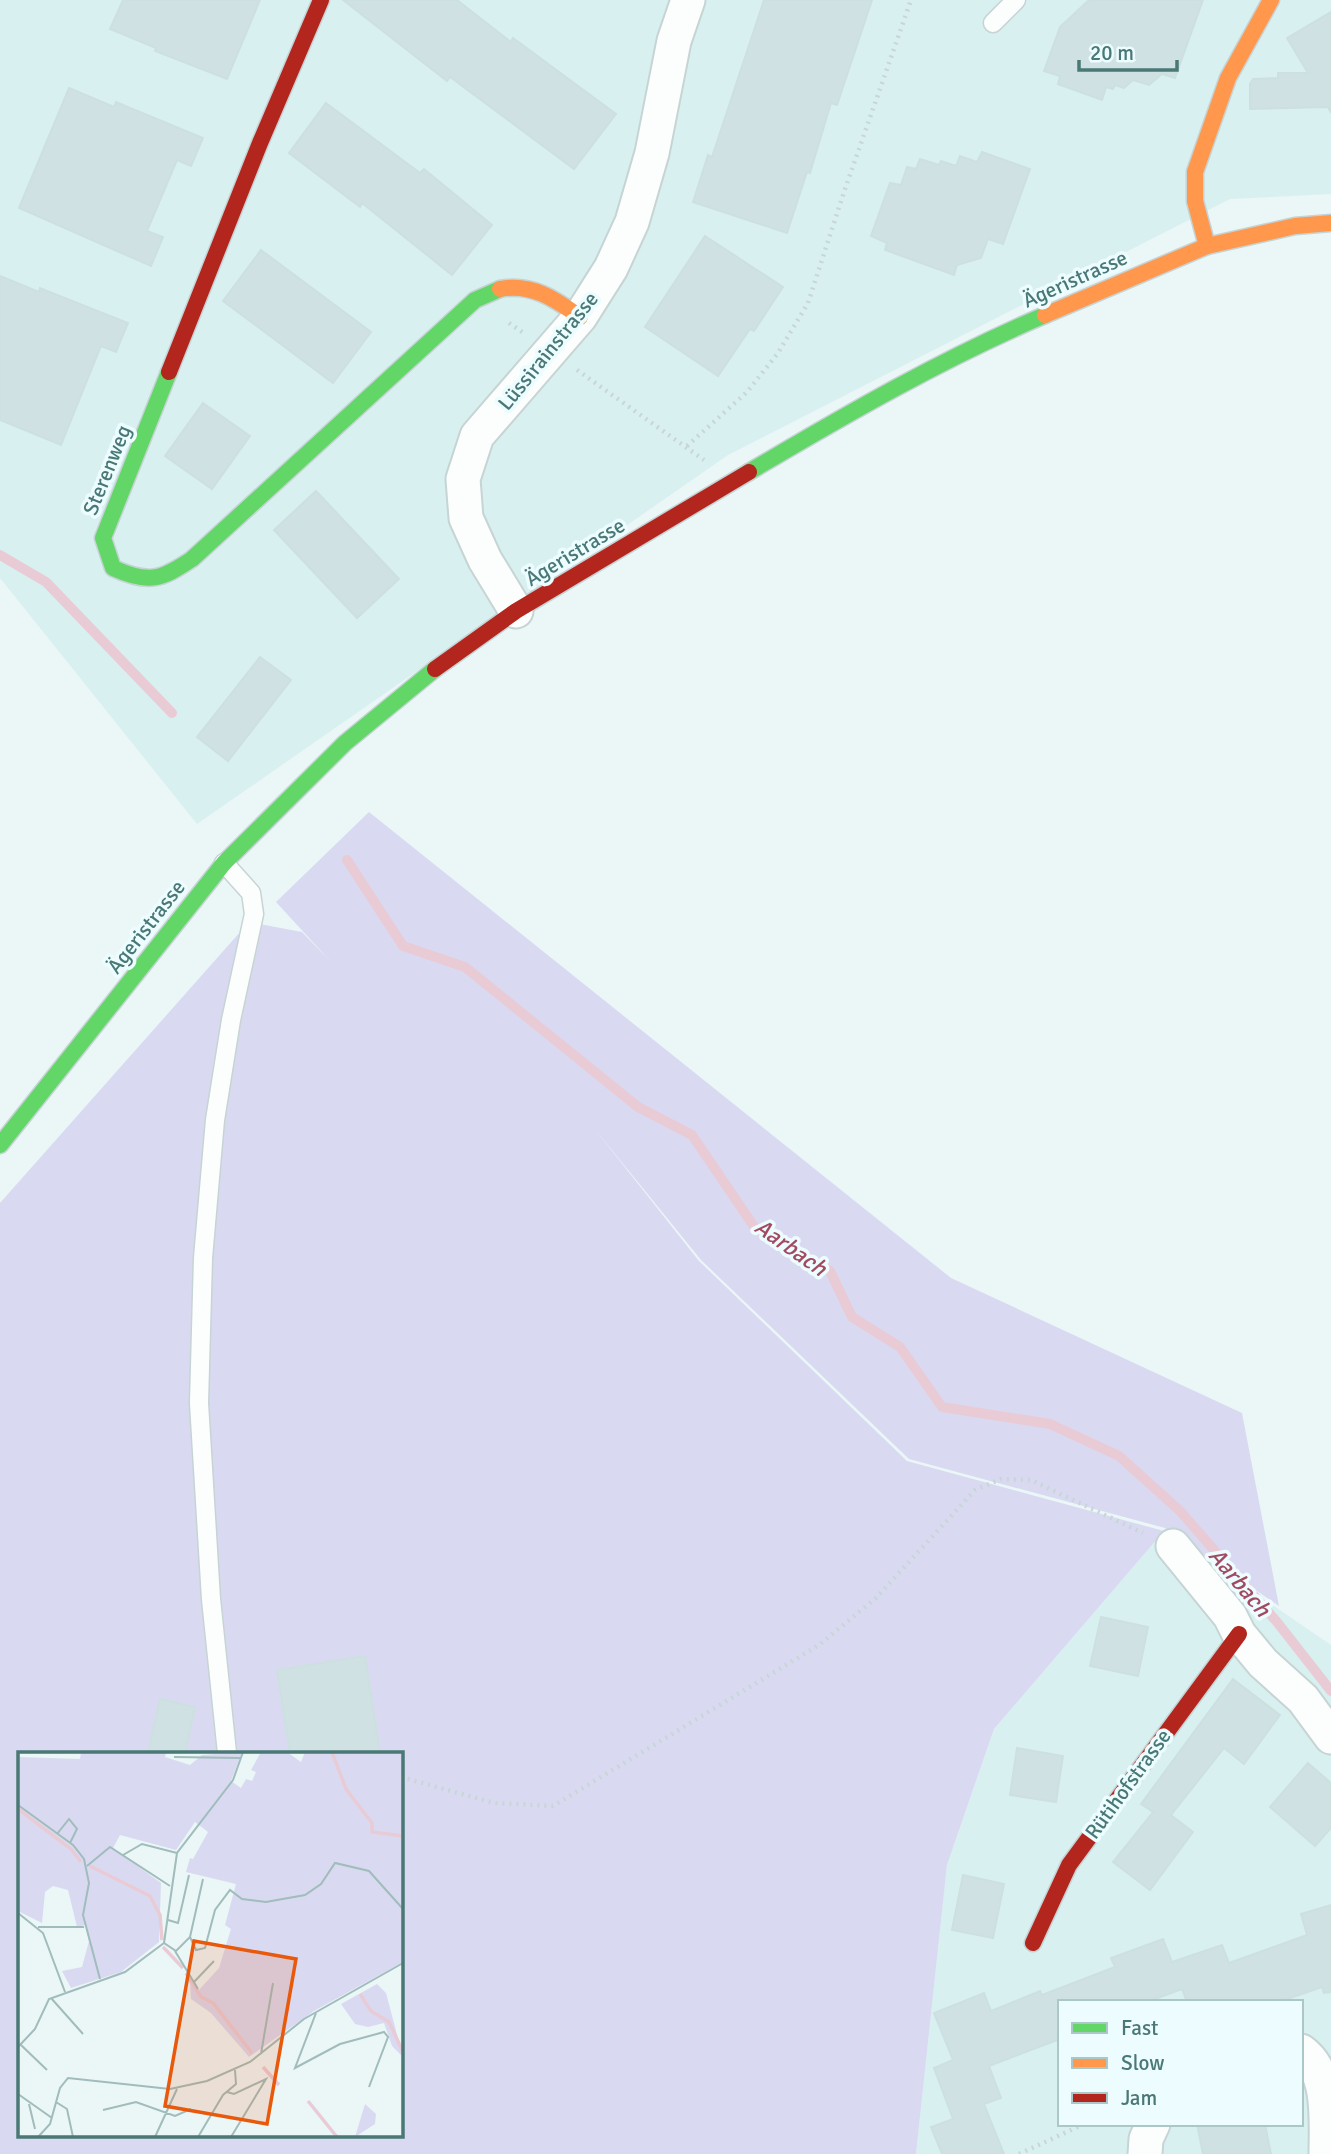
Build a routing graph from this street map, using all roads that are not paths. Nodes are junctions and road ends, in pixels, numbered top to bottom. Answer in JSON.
{"nodes":[{"id":1,"x":321,"y":0,"type":"edge"},
{"id":2,"x":688,"y":0,"type":"edge"},
{"id":3,"x":1016,"y":0,"type":"edge"},
{"id":4,"x":1271,"y":0,"type":"edge"},
{"id":5,"x":993,"y":23,"type":"dead end"},
{"id":6,"x":1331,"y":223,"type":"edge"},
{"id":7,"x":1207,"y":246,"type":"junction"},
{"id":8,"x":580,"y":317,"type":"junction"},
{"id":9,"x":516,"y":611,"type":"junction"},
{"id":10,"x":223,"y":863,"type":"junction"},
{"id":11,"x":0,"y":1144,"type":"edge"},
{"id":12,"x":1173,"y":1546,"type":"road end"},
{"id":13,"x":1239,"y":1634,"type":"junction"},
{"id":14,"x":1331,"y":1737,"type":"edge"},
{"id":15,"x":227,"y":1752,"type":"edge"},
{"id":16,"x":1033,"y":1943,"type":"dead end"},
{"id":17,"x":1303,"y":2051,"type":"edge"},
{"id":18,"x":1152,"y":2126,"type":"edge"},
{"id":19,"x":1145,"y":2154,"type":"edge"},
{"id":20,"x":1326,"y":2154,"type":"edge"}],
"edges":[{"from":1,"to":8,"type":"street","name":"Sterenweg"},
{"from":2,"to":8,"type":"street","name":"Lüssirainstrasse"},
{"from":3,"to":5,"type":"lane"},
{"from":4,"to":7,"type":"street"},
{"from":6,"to":7,"type":"street","name":"Ägeristrasse"},
{"from":7,"to":9,"type":"street","name":"Ägeristrasse"},
{"from":8,"to":9,"type":"street","name":"Lüssirainstrasse"},
{"from":9,"to":10,"type":"street","name":"Ägeristrasse"},
{"from":10,"to":11,"type":"street","name":"Ägeristrasse"},
{"from":10,"to":15,"type":"lane"},
{"from":12,"to":13,"type":"street"},
{"from":13,"to":14,"type":"street"},
{"from":13,"to":16,"type":"street","name":"Rütihofstrasse"},
{"from":17,"to":20,"type":"street"},
{"from":18,"to":19,"type":"street"}]}
